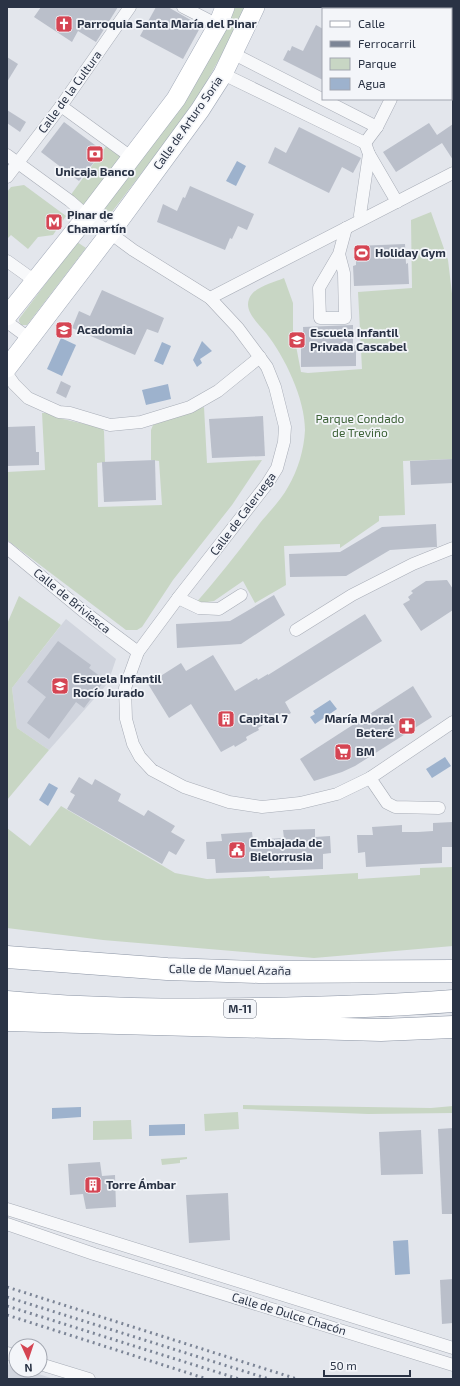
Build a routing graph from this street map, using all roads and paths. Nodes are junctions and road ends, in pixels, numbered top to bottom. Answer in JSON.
{"nodes":[{"id":1,"x":130,"y":7,"type":"edge"},
{"id":2,"x":183,"y":7,"type":"edge"},
{"id":3,"x":225,"y":7,"type":"edge"},
{"id":4,"x":255,"y":7,"type":"edge"},
{"id":5,"x":218,"y":25,"type":"junction"},
{"id":6,"x":234,"y":54,"type":"junction"},
{"id":7,"x":223,"y":74,"type":"junction"},
{"id":8,"x":322,"y":99,"type":"edge"},
{"id":9,"x":324,"y":100,"type":"edge"},
{"id":10,"x":390,"y":100,"type":"edge"},
{"id":11,"x":61,"y":106,"type":"junction"},
{"id":12,"x":377,"y":127,"type":"junction"},
{"id":13,"x":367,"y":149,"type":"junction"},
{"id":14,"x":7,"y":155,"type":"edge"},
{"id":15,"x":131,"y":157,"type":"junction"},
{"id":16,"x":18,"y":162,"type":"junction"},
{"id":17,"x":453,"y":172,"type":"edge"},
{"id":18,"x":7,"y":177,"type":"edge"},
{"id":19,"x":397,"y":202,"type":"junction"},
{"id":20,"x":87,"y":216,"type":"junction"},
{"id":21,"x":362,"y":220,"type":"junction"},
{"id":22,"x":346,"y":228,"type":"junction"},
{"id":23,"x":110,"y":233,"type":"junction"},
{"id":24,"x":339,"y":254,"type":"junction"},
{"id":25,"x":7,"y":261,"type":"edge"},
{"id":26,"x":35,"y":281,"type":"junction"},
{"id":27,"x":210,"y":298,"type":"junction"},
{"id":28,"x":7,"y":316,"type":"edge"},
{"id":29,"x":7,"y":322,"type":"edge"},
{"id":30,"x":30,"y":338,"type":"junction"},
{"id":31,"x":260,"y":357,"type":"junction"},
{"id":32,"x":7,"y":368,"type":"edge"},
{"id":33,"x":7,"y":374,"type":"edge"},
{"id":34,"x":7,"y":548,"type":"edge"},
{"id":35,"x":453,"y":548,"type":"edge"},
{"id":36,"x":241,"y":595,"type":"dead end"},
{"id":37,"x":178,"y":598,"type":"junction"},
{"id":38,"x":296,"y":630,"type":"dead end"},
{"id":39,"x":138,"y":652,"type":"junction"},
{"id":40,"x":453,"y":722,"type":"edge"},
{"id":41,"x":370,"y":778,"type":"junction"},
{"id":42,"x":439,"y":808,"type":"dead end"},
{"id":43,"x":7,"y":946,"type":"edge"},
{"id":44,"x":7,"y":957,"type":"edge"},
{"id":45,"x":453,"y":958,"type":"edge"},
{"id":46,"x":56,"y":960,"type":"junction"},
{"id":47,"x":453,"y":971,"type":"edge"},
{"id":48,"x":333,"y":972,"type":"junction"},
{"id":49,"x":453,"y":1001,"type":"edge"},
{"id":50,"x":14,"y":1005,"type":"edge"},
{"id":51,"x":219,"y":1010,"type":"junction"},
{"id":52,"x":7,"y":1020,"type":"edge"},
{"id":53,"x":453,"y":1027,"type":"edge"},
{"id":54,"x":428,"y":1028,"type":"junction"},
{"id":55,"x":7,"y":1209,"type":"edge"},
{"id":56,"x":7,"y":1224,"type":"edge"},
{"id":57,"x":129,"y":1247,"type":"junction"},
{"id":58,"x":124,"y":1263,"type":"junction"},
{"id":59,"x":243,"y":1282,"type":"junction"},
{"id":60,"x":239,"y":1298,"type":"junction"},
{"id":61,"x":373,"y":1323,"type":"junction"},
{"id":62,"x":368,"y":1338,"type":"junction"},
{"id":63,"x":453,"y":1348,"type":"edge"},
{"id":64,"x":453,"y":1365,"type":"edge"},
{"id":65,"x":48,"y":1366,"type":"edge"},
{"id":66,"x":89,"y":1379,"type":"edge"}],
"edges":[{"from":1,"to":11,"type":"street","name":"Calle de la Cultura"},
{"from":2,"to":5,"type":"street"},
{"from":3,"to":5,"type":"main road","name":"Calle de Arturo Soria"},
{"from":4,"to":6,"type":"main road","name":"Calle de Arturo Soria"},
{"from":5,"to":15,"type":"main road","name":"Calle de Arturo Soria"},
{"from":6,"to":7,"type":"main road","name":"Calle de Arturo Soria"},
{"from":6,"to":8,"type":"street"},
{"from":7,"to":13,"type":"street"},
{"from":7,"to":23,"type":"main road","name":"Calle de Arturo Soria"},
{"from":9,"to":12,"type":"street"},
{"from":10,"to":12,"type":"street"},
{"from":11,"to":15,"type":"street"},
{"from":11,"to":16,"type":"street","name":"Calle de la Cultura"},
{"from":12,"to":13,"type":"street"},
{"from":13,"to":19,"type":"street"},
{"from":13,"to":21,"type":"street"},
{"from":14,"to":16,"type":"street"},
{"from":15,"to":20,"type":"main road","name":"Calle de Arturo Soria"},
{"from":16,"to":18,"type":"street","name":"Calle de la Cultura"},
{"from":16,"to":20,"type":"street"},
{"from":17,"to":19,"type":"street"},
{"from":19,"to":21,"type":"street"},
{"from":20,"to":23,"type":"street"},
{"from":20,"to":26,"type":"main road","name":"Calle de Arturo Soria"},
{"from":21,"to":22,"type":"street"},
{"from":22,"to":24,"type":"street"},
{"from":22,"to":27,"type":"street"},
{"from":23,"to":27,"type":"street","name":"Calle de Caleruega"},
{"from":23,"to":30,"type":"main road","name":"Calle de Arturo Soria"},
{"from":24,"to":24,"type":"street"},
{"from":25,"to":26,"type":"street"},
{"from":26,"to":28,"type":"main road","name":"Calle de Arturo Soria"},
{"from":27,"to":31,"type":"street","name":"Calle de Caleruega"},
{"from":29,"to":30,"type":"street"},
{"from":30,"to":32,"type":"main road","name":"Calle de Arturo Soria"},
{"from":31,"to":33,"type":"street"},
{"from":31,"to":37,"type":"street","name":"Calle de Caleruega"},
{"from":34,"to":39,"type":"street","name":"Calle de Briviesca"},
{"from":35,"to":38,"type":"street"},
{"from":36,"to":37,"type":"street"},
{"from":37,"to":39,"type":"street","name":"Calle de Caleruega"},
{"from":39,"to":41,"type":"street","name":"Calle de Caleruega"},
{"from":40,"to":41,"type":"street","name":"Calle de Caleruega"},
{"from":41,"to":42,"type":"street"},
{"from":43,"to":46,"type":"highway"},
{"from":44,"to":46,"type":"highway","name":"Calle de Manuel Azaña"},
{"from":45,"to":48,"type":"highway"},
{"from":46,"to":48,"type":"highway","name":"Calle de Manuel Azaña"},
{"from":47,"to":48,"type":"highway","name":"Calle de Manuel Azaña"},
{"from":49,"to":51,"type":"highway","number":"M-11"},
{"from":50,"to":51,"type":"highway","number":"M-11"},
{"from":51,"to":54,"type":"highway"},
{"from":52,"to":54,"type":"highway"},
{"from":53,"to":54,"type":"highway"},
{"from":55,"to":57,"type":"street","name":"Calle de Dulce Chacón"},
{"from":56,"to":58,"type":"street","name":"Calle de Dulce Chacón"},
{"from":57,"to":58,"type":"street"},
{"from":57,"to":59,"type":"street","name":"Calle de Dulce Chacón"},
{"from":58,"to":60,"type":"street","name":"Calle de Dulce Chacón"},
{"from":59,"to":60,"type":"street"},
{"from":59,"to":61,"type":"street","name":"Calle de Dulce Chacón"},
{"from":60,"to":62,"type":"street","name":"Calle de Dulce Chacón"},
{"from":61,"to":62,"type":"street"},
{"from":61,"to":63,"type":"street","name":"Calle de Dulce Chacón"},
{"from":62,"to":64,"type":"street","name":"Calle de Dulce Chacón"},
{"from":65,"to":66,"type":"street"}]}
